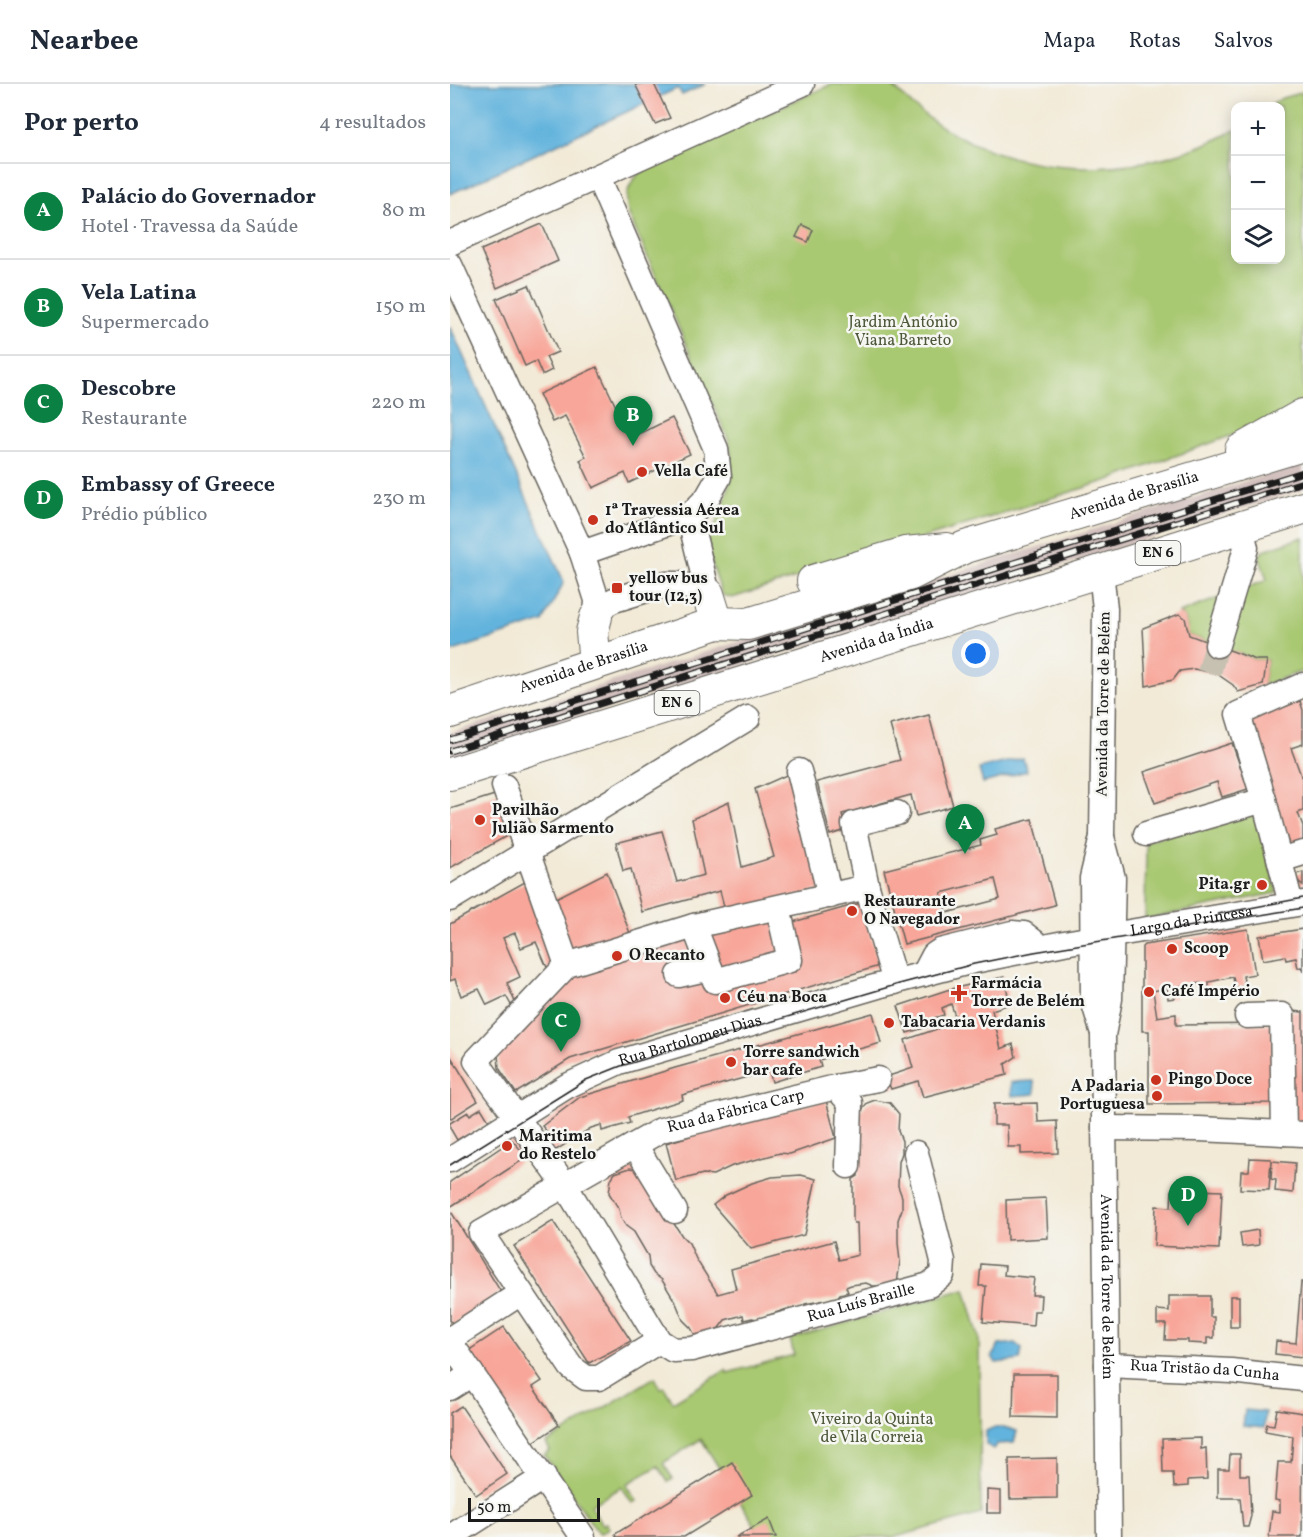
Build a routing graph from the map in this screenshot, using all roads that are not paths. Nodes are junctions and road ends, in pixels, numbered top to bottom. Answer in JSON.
{"nodes":[{"id":1,"x":802,"y":84,"type":"edge"},
{"id":2,"x":598,"y":177,"type":"junction"},
{"id":3,"x":450,"y":243,"type":"edge"},
{"id":4,"x":450,"y":265,"type":"edge"},
{"id":5,"x":457,"y":298,"type":"edge"},
{"id":6,"x":1300,"y":426,"type":"edge"},
{"id":7,"x":1303,"y":508,"type":"edge"},
{"id":8,"x":689,"y":516,"type":"junction"},
{"id":9,"x":1241,"y":527,"type":"junction"},
{"id":10,"x":582,"y":553,"type":"junction"},
{"id":11,"x":1101,"y":571,"type":"junction"},
{"id":12,"x":708,"y":594,"type":"junction"},
{"id":13,"x":596,"y":617,"type":"junction"},
{"id":14,"x":717,"y":623,"type":"junction"},
{"id":15,"x":1217,"y":645,"type":"tunnel mouth"},
{"id":16,"x":595,"y":663,"type":"junction"},
{"id":17,"x":1303,"y":685,"type":"edge"},
{"id":18,"x":450,"y":712,"type":"edge"},
{"id":19,"x":748,"y":718,"type":"dead end"},
{"id":20,"x":799,"y":771,"type":"dead end"},
{"id":21,"x":450,"y":774,"type":"edge"},
{"id":22,"x":504,"y":786,"type":"dead end"},
{"id":23,"x":1264,"y":800,"type":"junction"},
{"id":24,"x":897,"y":813,"type":"dead end"},
{"id":25,"x":1146,"y":834,"type":"dead end"},
{"id":26,"x":526,"y":852,"type":"junction"},
{"id":27,"x":1292,"y":856,"type":"edge"},
{"id":28,"x":867,"y":887,"type":"junction"},
{"id":29,"x":830,"y":896,"type":"junction"},
{"id":30,"x":450,"y":899,"type":"edge"},
{"id":31,"x":1297,"y":904,"type":"edge"},
{"id":32,"x":778,"y":908,"type":"junction"},
{"id":33,"x":694,"y":926,"type":"junction"},
{"id":34,"x":1102,"y":938,"type":"junction"},
{"id":35,"x":567,"y":965,"type":"junction"},
{"id":36,"x":710,"y":968,"type":"junction"},
{"id":37,"x":678,"y":975,"type":"dead end"},
{"id":38,"x":895,"y":982,"type":"junction"},
{"id":39,"x":1247,"y":1016,"type":"dead end"},
{"id":40,"x":878,"y":1079,"type":"dead end"},
{"id":41,"x":836,"y":1086,"type":"junction"},
{"id":42,"x":516,"y":1118,"type":"junction"},
{"id":43,"x":1104,"y":1128,"type":"junction"},
{"id":44,"x":1293,"y":1134,"type":"edge"},
{"id":45,"x":635,"y":1145,"type":"junction"},
{"id":46,"x":916,"y":1153,"type":"dead end"},
{"id":47,"x":450,"y":1160,"type":"edge"},
{"id":48,"x":848,"y":1166,"type":"dead end"},
{"id":49,"x":565,"y":1185,"type":"junction"},
{"id":50,"x":675,"y":1211,"type":"dead end"},
{"id":51,"x":521,"y":1293,"type":"junction"},
{"id":52,"x":450,"y":1341,"type":"edge"},
{"id":53,"x":659,"y":1341,"type":"junction"},
{"id":54,"x":1107,"y":1365,"type":"junction"},
{"id":55,"x":472,"y":1374,"type":"junction"},
{"id":56,"x":1303,"y":1379,"type":"edge"},
{"id":57,"x":450,"y":1388,"type":"edge"},
{"id":58,"x":544,"y":1478,"type":"junction"},
{"id":59,"x":450,"y":1537,"type":"edge"},
{"id":60,"x":583,"y":1537,"type":"edge"},
{"id":61,"x":1108,"y":1537,"type":"edge"}],
"edges":[{"from":1,"to":2,"type":"street"},
{"from":2,"to":3,"type":"street"},
{"from":2,"to":8,"type":"street"},
{"from":4,"to":5,"type":"street"},
{"from":5,"to":10,"type":"street"},
{"from":6,"to":14,"type":"main road","name":"Avenida de Brasília"},
{"from":7,"to":9,"type":"main road","name":"Avenida da Índia","number":"EN 6"},
{"from":8,"to":10,"type":"street"},
{"from":8,"to":12,"type":"street"},
{"from":9,"to":11,"type":"main road","name":"Avenida da Índia","number":"EN 6"},
{"from":9,"to":15,"type":"street"},
{"from":10,"to":13,"type":"street"},
{"from":11,"to":21,"type":"main road","name":"Avenida da Índia","number":"EN 6"},
{"from":11,"to":34,"type":"street","name":"Avenida da Torre de Belém"},
{"from":12,"to":13,"type":"street"},
{"from":12,"to":14,"type":"main road"},
{"from":13,"to":16,"type":"main road"},
{"from":14,"to":16,"type":"main road","name":"Avenida de Brasília"},
{"from":16,"to":18,"type":"main road","name":"Avenida de Brasília"},
{"from":17,"to":23,"type":"street"},
{"from":19,"to":26,"type":"street"},
{"from":20,"to":29,"type":"street"},
{"from":22,"to":26,"type":"street"},
{"from":23,"to":25,"type":"street"},
{"from":23,"to":27,"type":"street"},
{"from":24,"to":28,"type":"street"},
{"from":26,"to":30,"type":"street"},
{"from":26,"to":35,"type":"street"},
{"from":27,"to":31,"type":"street"},
{"from":28,"to":29,"type":"street"},
{"from":28,"to":38,"type":"street"},
{"from":29,"to":32,"type":"street"},
{"from":31,"to":34,"type":"street","name":"Largo da Princesa"},
{"from":32,"to":33,"type":"street"},
{"from":32,"to":36,"type":"street"},
{"from":33,"to":35,"type":"street"},
{"from":33,"to":36,"type":"street"},
{"from":34,"to":38,"type":"street","name":"Rua Bartolomeu Dias"},
{"from":34,"to":43,"type":"street","name":"Avenida da Torre de Belém"},
{"from":35,"to":42,"type":"street"},
{"from":36,"to":37,"type":"street"},
{"from":38,"to":42,"type":"street","name":"Rua Bartolomeu Dias"},
{"from":39,"to":44,"type":"street"},
{"from":40,"to":41,"type":"street","name":"Rua da Fábrica Carp"},
{"from":41,"to":45,"type":"street","name":"Rua da Fábrica Carp"},
{"from":41,"to":48,"type":"street"},
{"from":42,"to":47,"type":"street","name":"Rua Bartolomeu Dias"},
{"from":42,"to":49,"type":"street"},
{"from":43,"to":44,"type":"street"},
{"from":43,"to":54,"type":"street","name":"Avenida da Torre de Belém"},
{"from":45,"to":49,"type":"street","name":"Rua da Fábrica Carp"},
{"from":45,"to":50,"type":"street"},
{"from":46,"to":53,"type":"street","name":"Rua Luís Braille"},
{"from":49,"to":51,"type":"street","name":"Rua da Fábrica Carp"},
{"from":49,"to":53,"type":"street"},
{"from":51,"to":52,"type":"street"},
{"from":51,"to":53,"type":"street"},
{"from":52,"to":55,"type":"street"},
{"from":54,"to":56,"type":"street","name":"Rua Tristão da Cunha"},
{"from":54,"to":61,"type":"street","name":"Avenida da Torre de Belém"},
{"from":55,"to":57,"type":"street"},
{"from":55,"to":58,"type":"street"},
{"from":58,"to":59,"type":"street"},
{"from":58,"to":60,"type":"street"}]}
